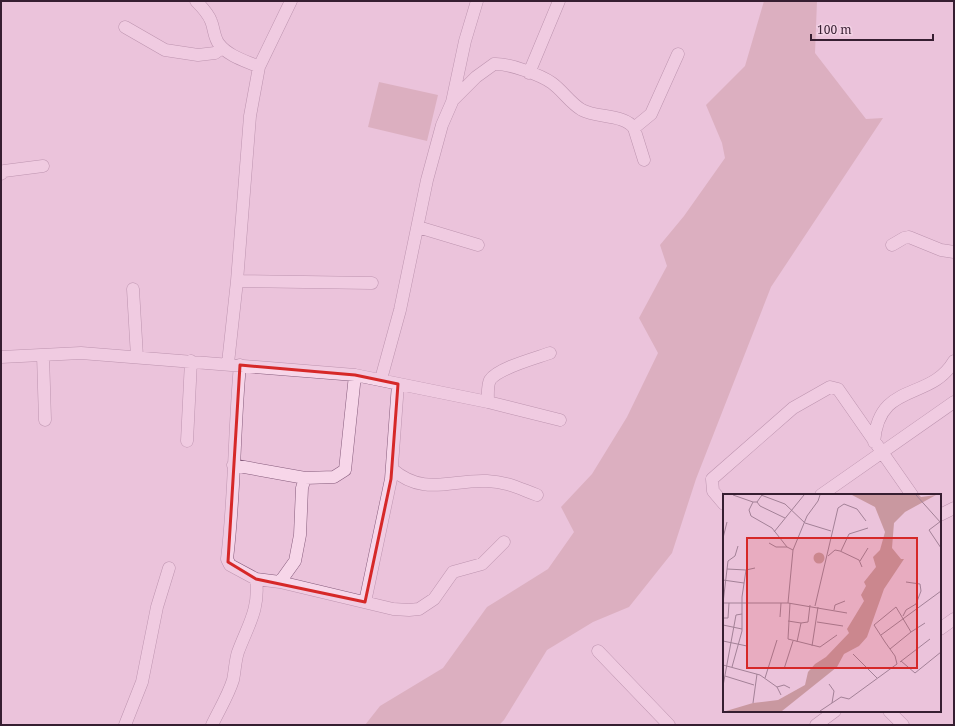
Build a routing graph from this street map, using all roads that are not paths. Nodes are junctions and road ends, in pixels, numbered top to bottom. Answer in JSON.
{"nodes":[{"id":1,"x":196,"y":1,"type":"edge"},
{"id":2,"x":291,"y":1,"type":"edge"},
{"id":3,"x":477,"y":1,"type":"edge"},
{"id":4,"x":559,"y":1,"type":"edge"},
{"id":5,"x":125,"y":27,"type":"dead end"},
{"id":6,"x":222,"y":48,"type":"junction"},
{"id":7,"x":678,"y":54,"type":"dead end"},
{"id":8,"x":259,"y":67,"type":"junction"},
{"id":9,"x":529,"y":73,"type":"junction"},
{"id":10,"x":452,"y":102,"type":"junction"},
{"id":11,"x":634,"y":128,"type":"junction"},
{"id":12,"x":644,"y":160,"type":"dead end"},
{"id":13,"x":43,"y":166,"type":"dead end"},
{"id":14,"x":1,"y":174,"type":"edge"},
{"id":15,"x":418,"y":227,"type":"junction"},
{"id":16,"x":478,"y":245,"type":"dead end"},
{"id":17,"x":892,"y":245,"type":"dead end"},
{"id":18,"x":954,"y":252,"type":"edge"},
{"id":19,"x":237,"y":281,"type":"junction"},
{"id":20,"x":372,"y":283,"type":"dead end"},
{"id":21,"x":133,"y":289,"type":"dead end"},
{"id":22,"x":550,"y":353,"type":"dead end"},
{"id":23,"x":43,"y":355,"type":"junction"},
{"id":24,"x":1,"y":357,"type":"edge"},
{"id":25,"x":137,"y":357,"type":"junction"},
{"id":26,"x":191,"y":361,"type":"junction"},
{"id":27,"x":954,"y":361,"type":"edge"},
{"id":28,"x":234,"y":364,"type":"junction"},
{"id":29,"x":354,"y":375,"type":"junction"},
{"id":30,"x":381,"y":379,"type":"junction"},
{"id":31,"x":398,"y":384,"type":"junction"},
{"id":32,"x":488,"y":402,"type":"junction"},
{"id":33,"x":954,"y":402,"type":"edge"},
{"id":34,"x":45,"y":420,"type":"dead end"},
{"id":35,"x":560,"y":420,"type":"dead end"},
{"id":36,"x":187,"y":441,"type":"dead end"},
{"id":37,"x":874,"y":442,"type":"junction"},
{"id":38,"x":881,"y":453,"type":"junction"},
{"id":39,"x":233,"y":465,"type":"junction"},
{"id":40,"x":392,"y":469,"type":"junction"},
{"id":41,"x":305,"y":478,"type":"junction"},
{"id":42,"x":822,"y":494,"type":"edge"},
{"id":43,"x":911,"y":494,"type":"edge"},
{"id":44,"x":537,"y":495,"type":"dead end"},
{"id":45,"x":723,"y":503,"type":"edge"},
{"id":46,"x":954,"y":508,"type":"edge"},
{"id":47,"x":941,"y":515,"type":"edge"},
{"id":48,"x":504,"y":542,"type":"dead end"},
{"id":49,"x":169,"y":568,"type":"dead end"},
{"id":50,"x":256,"y":578,"type":"junction"},
{"id":51,"x":280,"y":582,"type":"junction"},
{"id":52,"x":365,"y":602,"type":"junction"},
{"id":53,"x":954,"y":619,"type":"edge"},
{"id":54,"x":941,"y":628,"type":"edge"},
{"id":55,"x":598,"y":651,"type":"dead end"},
{"id":56,"x":834,"y":712,"type":"edge"},
{"id":57,"x":890,"y":712,"type":"edge"},
{"id":58,"x":125,"y":725,"type":"edge"},
{"id":59,"x":212,"y":725,"type":"edge"},
{"id":60,"x":669,"y":725,"type":"edge"},
{"id":61,"x":816,"y":725,"type":"edge"},
{"id":62,"x":903,"y":725,"type":"edge"}],
"edges":[{"from":1,"to":6,"type":"street"},
{"from":2,"to":8,"type":"street"},
{"from":3,"to":10,"type":"street"},
{"from":4,"to":9,"type":"street"},
{"from":5,"to":6,"type":"street"},
{"from":6,"to":8,"type":"street"},
{"from":7,"to":11,"type":"street"},
{"from":8,"to":19,"type":"street"},
{"from":9,"to":10,"type":"street"},
{"from":9,"to":11,"type":"street"},
{"from":10,"to":15,"type":"street"},
{"from":11,"to":12,"type":"street"},
{"from":13,"to":14,"type":"street"},
{"from":15,"to":16,"type":"street"},
{"from":15,"to":30,"type":"street"},
{"from":17,"to":18,"type":"street"},
{"from":19,"to":20,"type":"street"},
{"from":19,"to":28,"type":"street"},
{"from":21,"to":25,"type":"street"},
{"from":22,"to":32,"type":"street"},
{"from":23,"to":24,"type":"street"},
{"from":23,"to":25,"type":"street"},
{"from":23,"to":34,"type":"street"},
{"from":25,"to":26,"type":"street"},
{"from":26,"to":28,"type":"street"},
{"from":26,"to":36,"type":"street"},
{"from":27,"to":37,"type":"street"},
{"from":28,"to":29,"type":"street"},
{"from":28,"to":39,"type":"street"},
{"from":29,"to":30,"type":"street"},
{"from":29,"to":41,"type":"street"},
{"from":30,"to":31,"type":"street"},
{"from":31,"to":32,"type":"street"},
{"from":31,"to":40,"type":"street"},
{"from":32,"to":35,"type":"street"},
{"from":33,"to":38,"type":"street"},
{"from":37,"to":38,"type":"street"},
{"from":37,"to":45,"type":"street"},
{"from":38,"to":42,"type":"street"},
{"from":38,"to":43,"type":"street"},
{"from":39,"to":41,"type":"street"},
{"from":39,"to":50,"type":"street"},
{"from":40,"to":44,"type":"street"},
{"from":40,"to":52,"type":"street"},
{"from":41,"to":51,"type":"street"},
{"from":46,"to":47,"type":"street"},
{"from":48,"to":52,"type":"street"},
{"from":49,"to":58,"type":"street"},
{"from":50,"to":51,"type":"street"},
{"from":50,"to":59,"type":"street"},
{"from":51,"to":52,"type":"street"},
{"from":53,"to":54,"type":"street"},
{"from":55,"to":60,"type":"street"},
{"from":56,"to":61,"type":"street"},
{"from":57,"to":62,"type":"street"}]}
